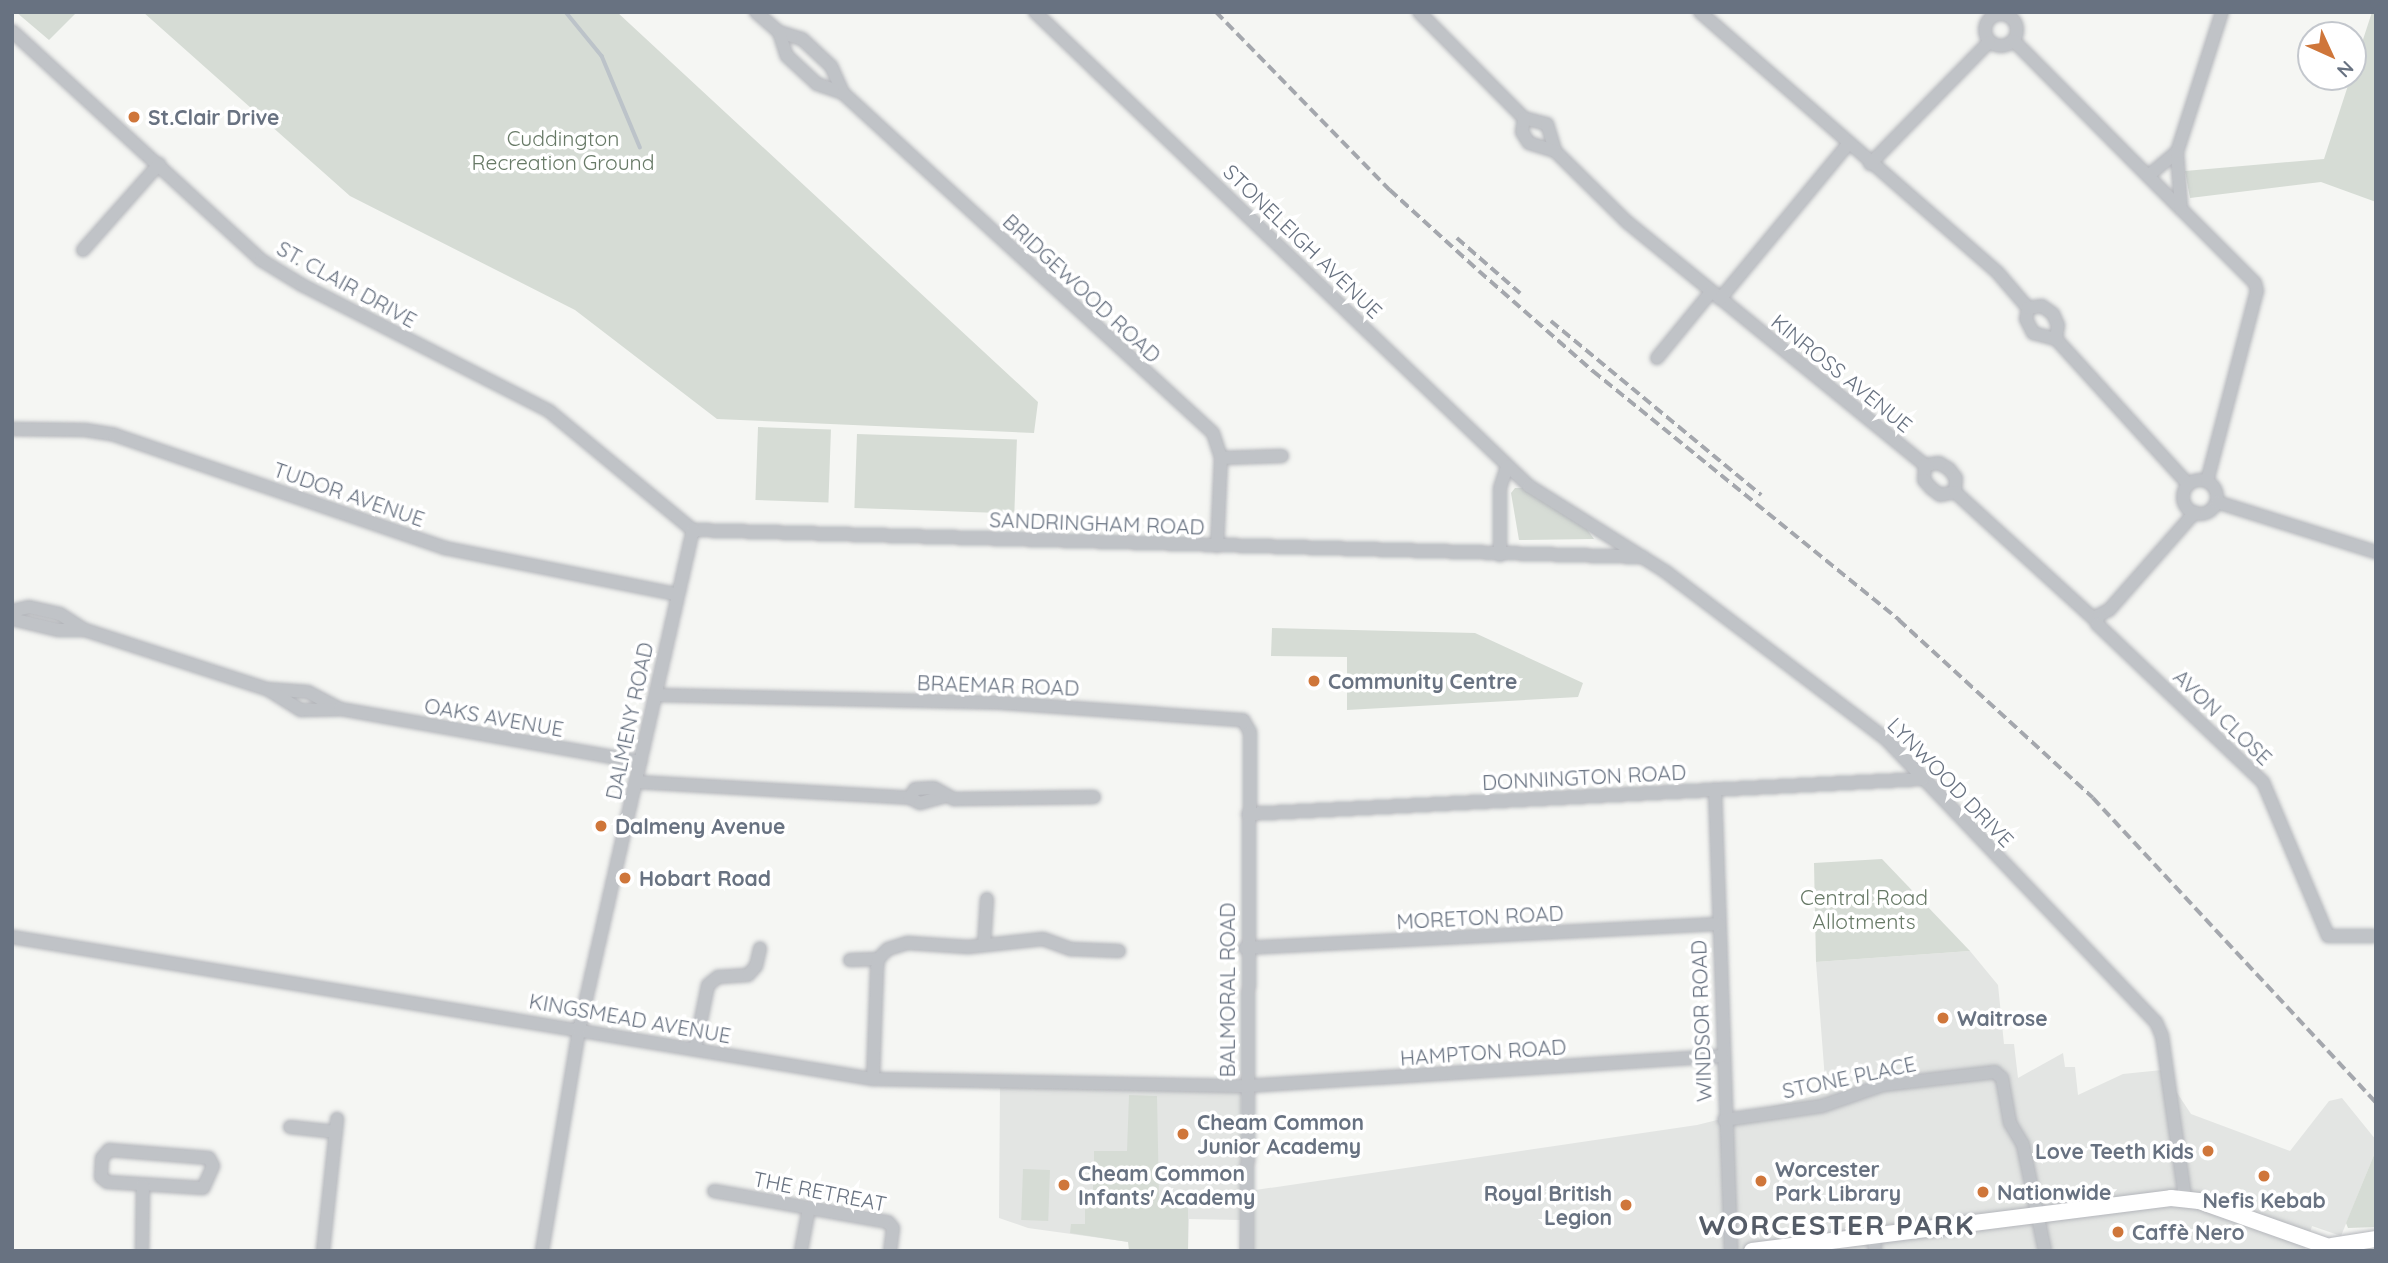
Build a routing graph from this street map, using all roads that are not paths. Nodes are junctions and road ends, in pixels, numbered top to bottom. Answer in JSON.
{"nodes":[{"id":1,"x":755,"y":12,"type":"edge"},
{"id":2,"x":1035,"y":12,"type":"edge"},
{"id":3,"x":1419,"y":12,"type":"edge"},
{"id":4,"x":1700,"y":12,"type":"edge"},
{"id":5,"x":2222,"y":12,"type":"edge"},
{"id":6,"x":2008,"y":13,"type":"edge"},
{"id":7,"x":1987,"y":15,"type":"edge"},
{"id":8,"x":12,"y":31,"type":"edge"},
{"id":9,"x":779,"y":32,"type":"junction"},
{"id":10,"x":2014,"y":41,"type":"junction"},
{"id":11,"x":1989,"y":42,"type":"junction"},
{"id":12,"x":842,"y":93,"type":"junction"},
{"id":13,"x":1524,"y":118,"type":"junction"},
{"id":14,"x":1848,"y":144,"type":"junction"},
{"id":15,"x":1556,"y":151,"type":"junction"},
{"id":16,"x":2177,"y":152,"type":"junction"},
{"id":17,"x":159,"y":164,"type":"junction"},
{"id":18,"x":1870,"y":164,"type":"junction"},
{"id":19,"x":2148,"y":176,"type":"junction"},
{"id":20,"x":2181,"y":209,"type":"junction"},
{"id":21,"x":83,"y":250,"type":"dead end"},
{"id":22,"x":1716,"y":296,"type":"junction"},
{"id":23,"x":2028,"y":308,"type":"junction"},
{"id":24,"x":2056,"y":339,"type":"junction"},
{"id":25,"x":1657,"y":358,"type":"dead end"},
{"id":26,"x":12,"y":429,"type":"edge"},
{"id":27,"x":1282,"y":456,"type":"dead end"},
{"id":28,"x":1221,"y":458,"type":"junction"},
{"id":29,"x":1925,"y":465,"type":"junction"},
{"id":30,"x":1507,"y":466,"type":"junction"},
{"id":31,"x":2207,"y":481,"type":"junction"},
{"id":32,"x":2188,"y":484,"type":"junction"},
{"id":33,"x":1955,"y":492,"type":"junction"},
{"id":34,"x":1545,"y":497,"type":"joint"},
{"id":35,"x":2217,"y":502,"type":"junction"},
{"id":36,"x":2195,"y":512,"type":"junction"},
{"id":37,"x":693,"y":530,"type":"junction"},
{"id":38,"x":1217,"y":546,"type":"junction"},
{"id":39,"x":2376,"y":552,"type":"edge"},
{"id":40,"x":1500,"y":555,"type":"junction"},
{"id":41,"x":1643,"y":557,"type":"junction"},
{"id":42,"x":676,"y":594,"type":"junction"},
{"id":43,"x":12,"y":611,"type":"edge"},
{"id":44,"x":2098,"y":618,"type":"junction"},
{"id":45,"x":12,"y":619,"type":"edge"},
{"id":46,"x":85,"y":630,"type":"junction"},
{"id":47,"x":267,"y":690,"type":"junction"},
{"id":48,"x":656,"y":695,"type":"junction"},
{"id":49,"x":340,"y":709,"type":"junction"},
{"id":50,"x":640,"y":762,"type":"junction"},
{"id":51,"x":1923,"y":779,"type":"junction"},
{"id":52,"x":636,"y":782,"type":"junction"},
{"id":53,"x":1715,"y":789,"type":"junction"},
{"id":54,"x":1094,"y":797,"type":"dead end"},
{"id":55,"x":1248,"y":814,"type":"junction"},
{"id":56,"x":987,"y":899,"type":"dead end"},
{"id":57,"x":1717,"y":924,"type":"junction"},
{"id":58,"x":1049,"y":925,"type":"dead end"},
{"id":59,"x":2374,"y":936,"type":"dead end"},
{"id":60,"x":12,"y":937,"type":"edge"},
{"id":61,"x":1049,"y":939,"type":"junction"},
{"id":62,"x":984,"y":945,"type":"junction"},
{"id":63,"x":761,"y":948,"type":"dead end"},
{"id":64,"x":1245,"y":948,"type":"junction"},
{"id":65,"x":1119,"y":951,"type":"dead end"},
{"id":66,"x":878,"y":959,"type":"junction"},
{"id":67,"x":850,"y":960,"type":"dead end"},
{"id":68,"x":579,"y":1030,"type":"junction"},
{"id":69,"x":695,"y":1049,"type":"junction"},
{"id":70,"x":1722,"y":1056,"type":"junction"},
{"id":71,"x":873,"y":1079,"type":"junction"},
{"id":72,"x":1247,"y":1086,"type":"junction"},
{"id":73,"x":1724,"y":1120,"type":"junction"},
{"id":74,"x":290,"y":1127,"type":"dead end"},
{"id":75,"x":144,"y":1186,"type":"junction"},
{"id":76,"x":714,"y":1191,"type":"dead end"},
{"id":77,"x":2185,"y":1198,"type":"junction"},
{"id":78,"x":809,"y":1208,"type":"junction"},
{"id":79,"x":2035,"y":1217,"type":"junction"},
{"id":80,"x":2376,"y":1239,"type":"edge"},
{"id":81,"x":1875,"y":1244,"type":"edge"},
{"id":82,"x":2326,"y":1248,"type":"edge"},
{"id":83,"x":142,"y":1251,"type":"edge"},
{"id":84,"x":323,"y":1251,"type":"edge"},
{"id":85,"x":542,"y":1251,"type":"edge"},
{"id":86,"x":801,"y":1251,"type":"edge"},
{"id":87,"x":890,"y":1251,"type":"edge"},
{"id":88,"x":1247,"y":1251,"type":"edge"},
{"id":89,"x":1731,"y":1251,"type":"edge"},
{"id":90,"x":1752,"y":1251,"type":"edge"},
{"id":91,"x":2045,"y":1251,"type":"edge"}],
"edges":[{"from":1,"to":9,"type":"street","name":"BRIDGEWOOD ROAD"},
{"from":2,"to":30,"type":"street","name":"STONELEIGH AVENUE"},
{"from":3,"to":13,"type":"street"},
{"from":4,"to":14,"type":"street"},
{"from":5,"to":16,"type":"street"},
{"from":6,"to":7,"type":"street"},
{"from":6,"to":10,"type":"street"},
{"from":7,"to":11,"type":"street"},
{"from":8,"to":17,"type":"street","name":"ST. CLAIR DRIVE"},
{"from":9,"to":12,"type":"street","name":"BRIDGEWOOD ROAD"},
{"from":9,"to":12,"type":"street","name":"BRIDGEWOOD ROAD"},
{"from":10,"to":11,"type":"street"},
{"from":10,"to":19,"type":"street"},
{"from":11,"to":18,"type":"street"},
{"from":12,"to":28,"type":"street","name":"BRIDGEWOOD ROAD"},
{"from":13,"to":15,"type":"street"},
{"from":13,"to":15,"type":"street"},
{"from":14,"to":18,"type":"street"},
{"from":14,"to":22,"type":"street"},
{"from":15,"to":22,"type":"street","name":"KINROSS AVENUE"},
{"from":16,"to":19,"type":"street"},
{"from":16,"to":20,"type":"street"},
{"from":17,"to":21,"type":"street"},
{"from":17,"to":37,"type":"street","name":"ST. CLAIR DRIVE"},
{"from":18,"to":23,"type":"street"},
{"from":19,"to":20,"type":"street"},
{"from":20,"to":31,"type":"street"},
{"from":22,"to":25,"type":"street"},
{"from":22,"to":29,"type":"street","name":"KINROSS AVENUE"},
{"from":23,"to":24,"type":"street"},
{"from":23,"to":24,"type":"street"},
{"from":24,"to":32,"type":"street"},
{"from":26,"to":42,"type":"street","name":"TUDOR AVENUE"},
{"from":27,"to":28,"type":"street"},
{"from":28,"to":38,"type":"street","name":"BRIDGEWOOD ROAD"},
{"from":29,"to":33,"type":"street","name":"KINROSS AVENUE"},
{"from":29,"to":33,"type":"street","name":"KINROSS AVENUE"},
{"from":30,"to":34,"type":"street","name":"STONELEIGH AVENUE"},
{"from":30,"to":40,"type":"street"},
{"from":31,"to":32,"type":"street"},
{"from":31,"to":35,"type":"street"},
{"from":32,"to":36,"type":"street"},
{"from":33,"to":44,"type":"street","name":"KINROSS AVENUE"},
{"from":34,"to":41,"type":"street","name":"LYNWOOD DRIVE"},
{"from":35,"to":36,"type":"street"},
{"from":35,"to":39,"type":"street"},
{"from":36,"to":44,"type":"street"},
{"from":37,"to":38,"type":"street","name":"SANDRINGHAM ROAD"},
{"from":37,"to":42,"type":"street","name":"DALMENY ROAD"},
{"from":38,"to":40,"type":"street","name":"SANDRINGHAM ROAD"},
{"from":40,"to":41,"type":"street","name":"SANDRINGHAM ROAD"},
{"from":41,"to":51,"type":"street","name":"LYNWOOD DRIVE"},
{"from":42,"to":48,"type":"street","name":"DALMENY ROAD"},
{"from":43,"to":46,"type":"street","name":"OAKS AVENUE"},
{"from":44,"to":59,"type":"street","name":"AVON CLOSE"},
{"from":45,"to":46,"type":"street","name":"OAKS AVENUE"},
{"from":46,"to":47,"type":"street","name":"OAKS AVENUE"},
{"from":47,"to":49,"type":"street","name":"OAKS AVENUE"},
{"from":47,"to":49,"type":"street","name":"OAKS AVENUE"},
{"from":48,"to":50,"type":"street","name":"DALMENY ROAD"},
{"from":48,"to":55,"type":"street","name":"BRAEMAR ROAD"},
{"from":49,"to":50,"type":"street","name":"OAKS AVENUE"},
{"from":50,"to":52,"type":"street","name":"DALMENY ROAD"},
{"from":51,"to":53,"type":"street","name":"DONNINGTON ROAD"},
{"from":51,"to":77,"type":"street","name":"LYNWOOD DRIVE"},
{"from":52,"to":54,"type":"street"},
{"from":52,"to":68,"type":"street","name":"DALMENY ROAD"},
{"from":53,"to":55,"type":"street","name":"DONNINGTON ROAD"},
{"from":53,"to":57,"type":"street","name":"WINDSOR ROAD"},
{"from":55,"to":64,"type":"street","name":"BALMORAL ROAD"},
{"from":56,"to":62,"type":"street"},
{"from":57,"to":64,"type":"street","name":"MORETON ROAD"},
{"from":57,"to":70,"type":"street","name":"WINDSOR ROAD"},
{"from":58,"to":61,"type":"street"},
{"from":60,"to":68,"type":"street","name":"KINGSMEAD AVENUE"},
{"from":61,"to":62,"type":"street"},
{"from":61,"to":65,"type":"street"},
{"from":62,"to":66,"type":"street"},
{"from":63,"to":69,"type":"street"},
{"from":64,"to":72,"type":"street","name":"BALMORAL ROAD"},
{"from":66,"to":67,"type":"street"},
{"from":66,"to":71,"type":"street"},
{"from":68,"to":69,"type":"street","name":"KINGSMEAD AVENUE"},
{"from":68,"to":85,"type":"street","name":"DALMENY ROAD"},
{"from":69,"to":71,"type":"street","name":"KINGSMEAD AVENUE"},
{"from":70,"to":72,"type":"street","name":"HAMPTON ROAD"},
{"from":70,"to":73,"type":"street","name":"WINDSOR ROAD"},
{"from":71,"to":72,"type":"street","name":"KINGSMEAD AVENUE"},
{"from":72,"to":88,"type":"street","name":"BALMORAL ROAD"},
{"from":73,"to":79,"type":"street","name":"STONE PLACE"},
{"from":73,"to":89,"type":"street","name":"WINDSOR ROAD"},
{"from":74,"to":84,"type":"street"},
{"from":75,"to":75,"type":"street"},
{"from":75,"to":83,"type":"street"},
{"from":76,"to":78,"type":"street","name":"THE RETREAT"},
{"from":77,"to":79,"type":"main road"},
{"from":77,"to":82,"type":"main road"},
{"from":78,"to":86,"type":"street"},
{"from":78,"to":87,"type":"street","name":"THE RETREAT"},
{"from":79,"to":81,"type":"main road"},
{"from":79,"to":91,"type":"street","name":"STONE PLACE"},
{"from":80,"to":82,"type":"main road"},
{"from":81,"to":90,"type":"main road"}]}
